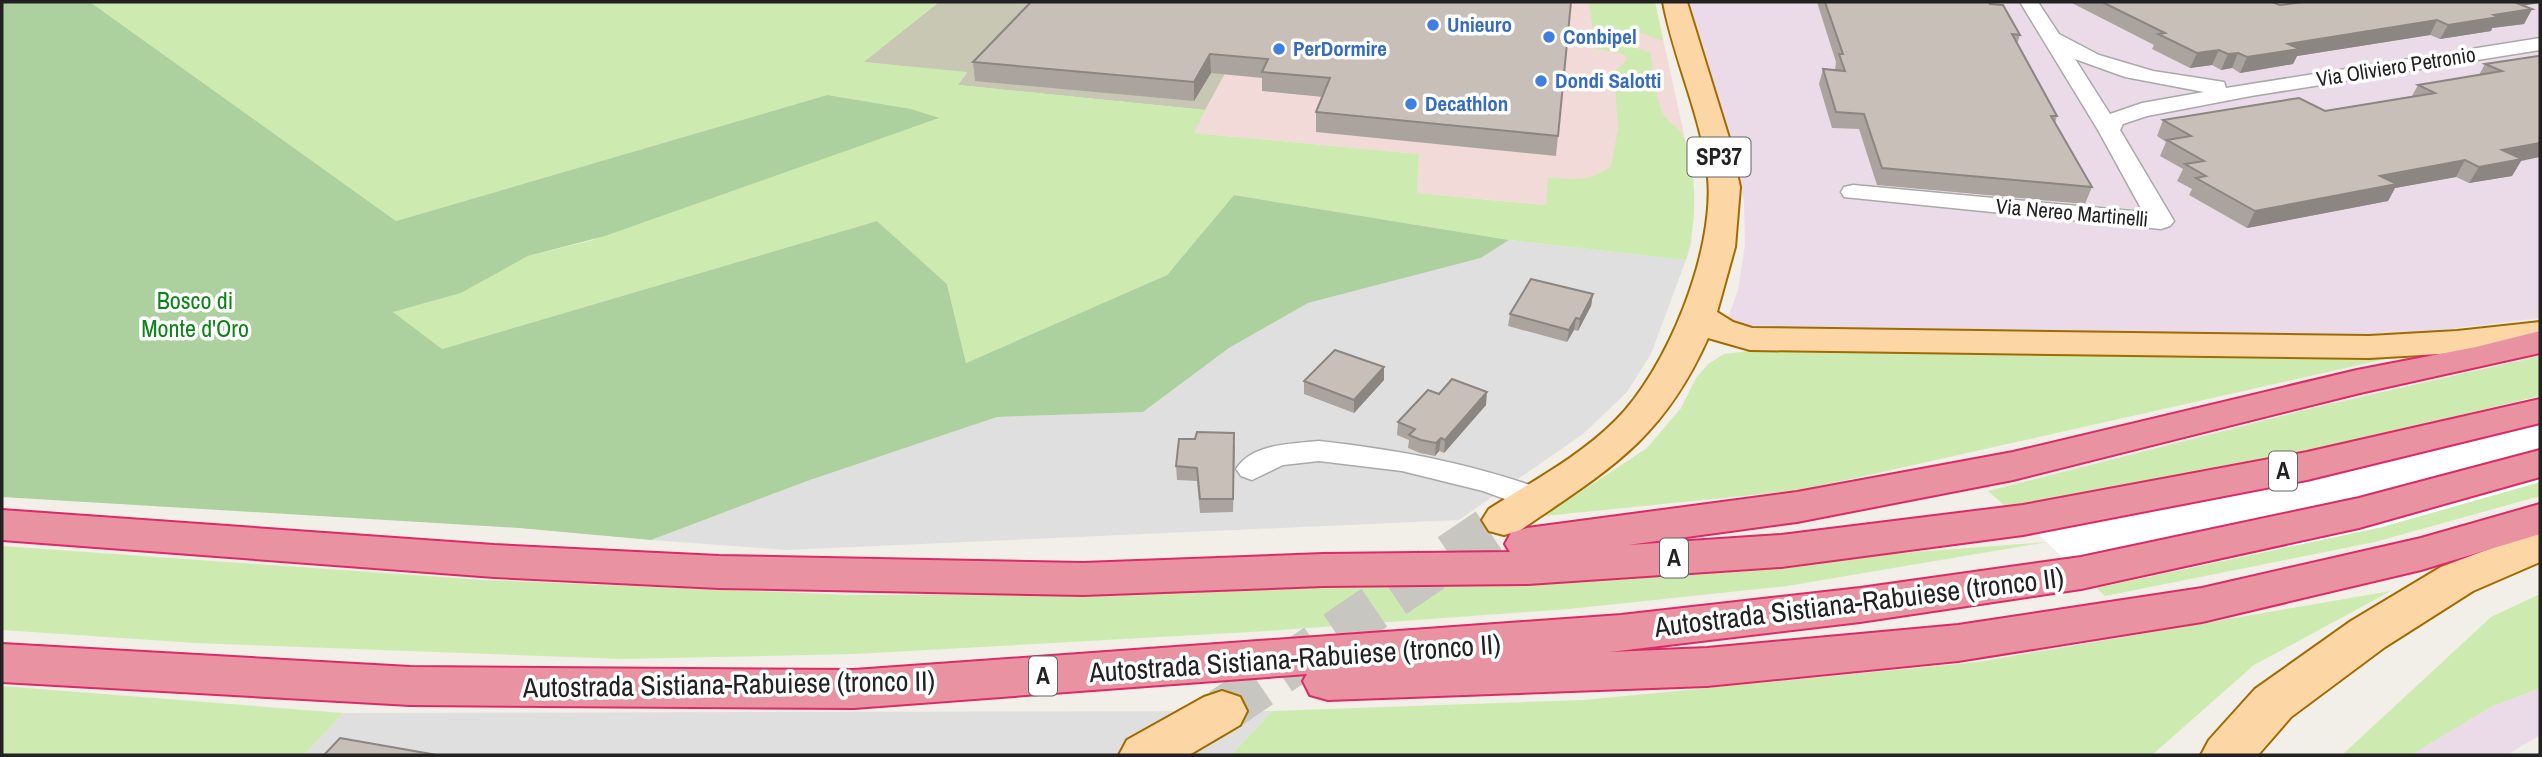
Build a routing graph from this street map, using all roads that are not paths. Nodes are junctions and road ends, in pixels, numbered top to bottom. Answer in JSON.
{"nodes":[{"id":1,"x":1675,"y":2,"type":"edge"},
{"id":2,"x":2029,"y":2,"type":"edge"},
{"id":3,"x":2051,"y":37,"type":"junction"},
{"id":4,"x":2540,"y":44,"type":"edge"},
{"id":5,"x":2252,"y":90,"type":"junction"},
{"id":6,"x":2109,"y":130,"type":"junction"},
{"id":7,"x":1853,"y":192,"type":"dead end"},
{"id":8,"x":1698,"y":316,"type":"junction"},
{"id":9,"x":2540,"y":333,"type":"edge"},
{"id":10,"x":2540,"y":342,"type":"edge"},
{"id":11,"x":2540,"y":411,"type":"edge"},
{"id":12,"x":2540,"y":463,"type":"edge"},
{"id":13,"x":1252,"y":469,"type":"dead end"},
{"id":14,"x":1520,"y":509,"type":"joint"},
{"id":15,"x":2540,"y":519,"type":"edge"},
{"id":16,"x":2,"y":525,"type":"edge"},
{"id":17,"x":2540,"y":545,"type":"edge"},
{"id":18,"x":1323,"y":570,"type":"junction"},
{"id":19,"x":2,"y":663,"type":"edge"},
{"id":20,"x":1001,"y":679,"type":"junction"},
{"id":21,"x":1205,"y":729,"type":"tunnel mouth"},
{"id":22,"x":1145,"y":755,"type":"edge"},
{"id":23,"x":2227,"y":755,"type":"edge"}],
"edges":[{"from":1,"to":8,"type":"main road","number":"SP37"},
{"from":2,"to":3,"type":"street","name":"Via Nereo Martinelli"},
{"from":3,"to":5,"type":"street","name":"Via Oliviero Petronio"},
{"from":3,"to":6,"type":"street","name":"Via Nereo Martinelli"},
{"from":4,"to":5,"type":"street","name":"Via Oliviero Petronio"},
{"from":5,"to":6,"type":"street","name":"Via Oliviero Petronio"},
{"from":6,"to":7,"type":"street","name":"Via Nereo Martinelli"},
{"from":8,"to":9,"type":"main road"},
{"from":8,"to":14,"type":"main road","number":"SP37"},
{"from":10,"to":18,"type":"highway"},
{"from":11,"to":18,"type":"highway","number":"A"},
{"from":12,"to":20,"type":"highway","name":"Autostrada Sistiana-Rabuiese (tronco II)","number":"A"},
{"from":13,"to":14,"type":"street"},
{"from":15,"to":20,"type":"highway"},
{"from":16,"to":18,"type":"highway","number":"A"},
{"from":17,"to":23,"type":"main road"},
{"from":19,"to":20,"type":"highway","name":"Autostrada Sistiana-Rabuiese (tronco II)","number":"A"},
{"from":21,"to":22,"type":"main road"}]}
